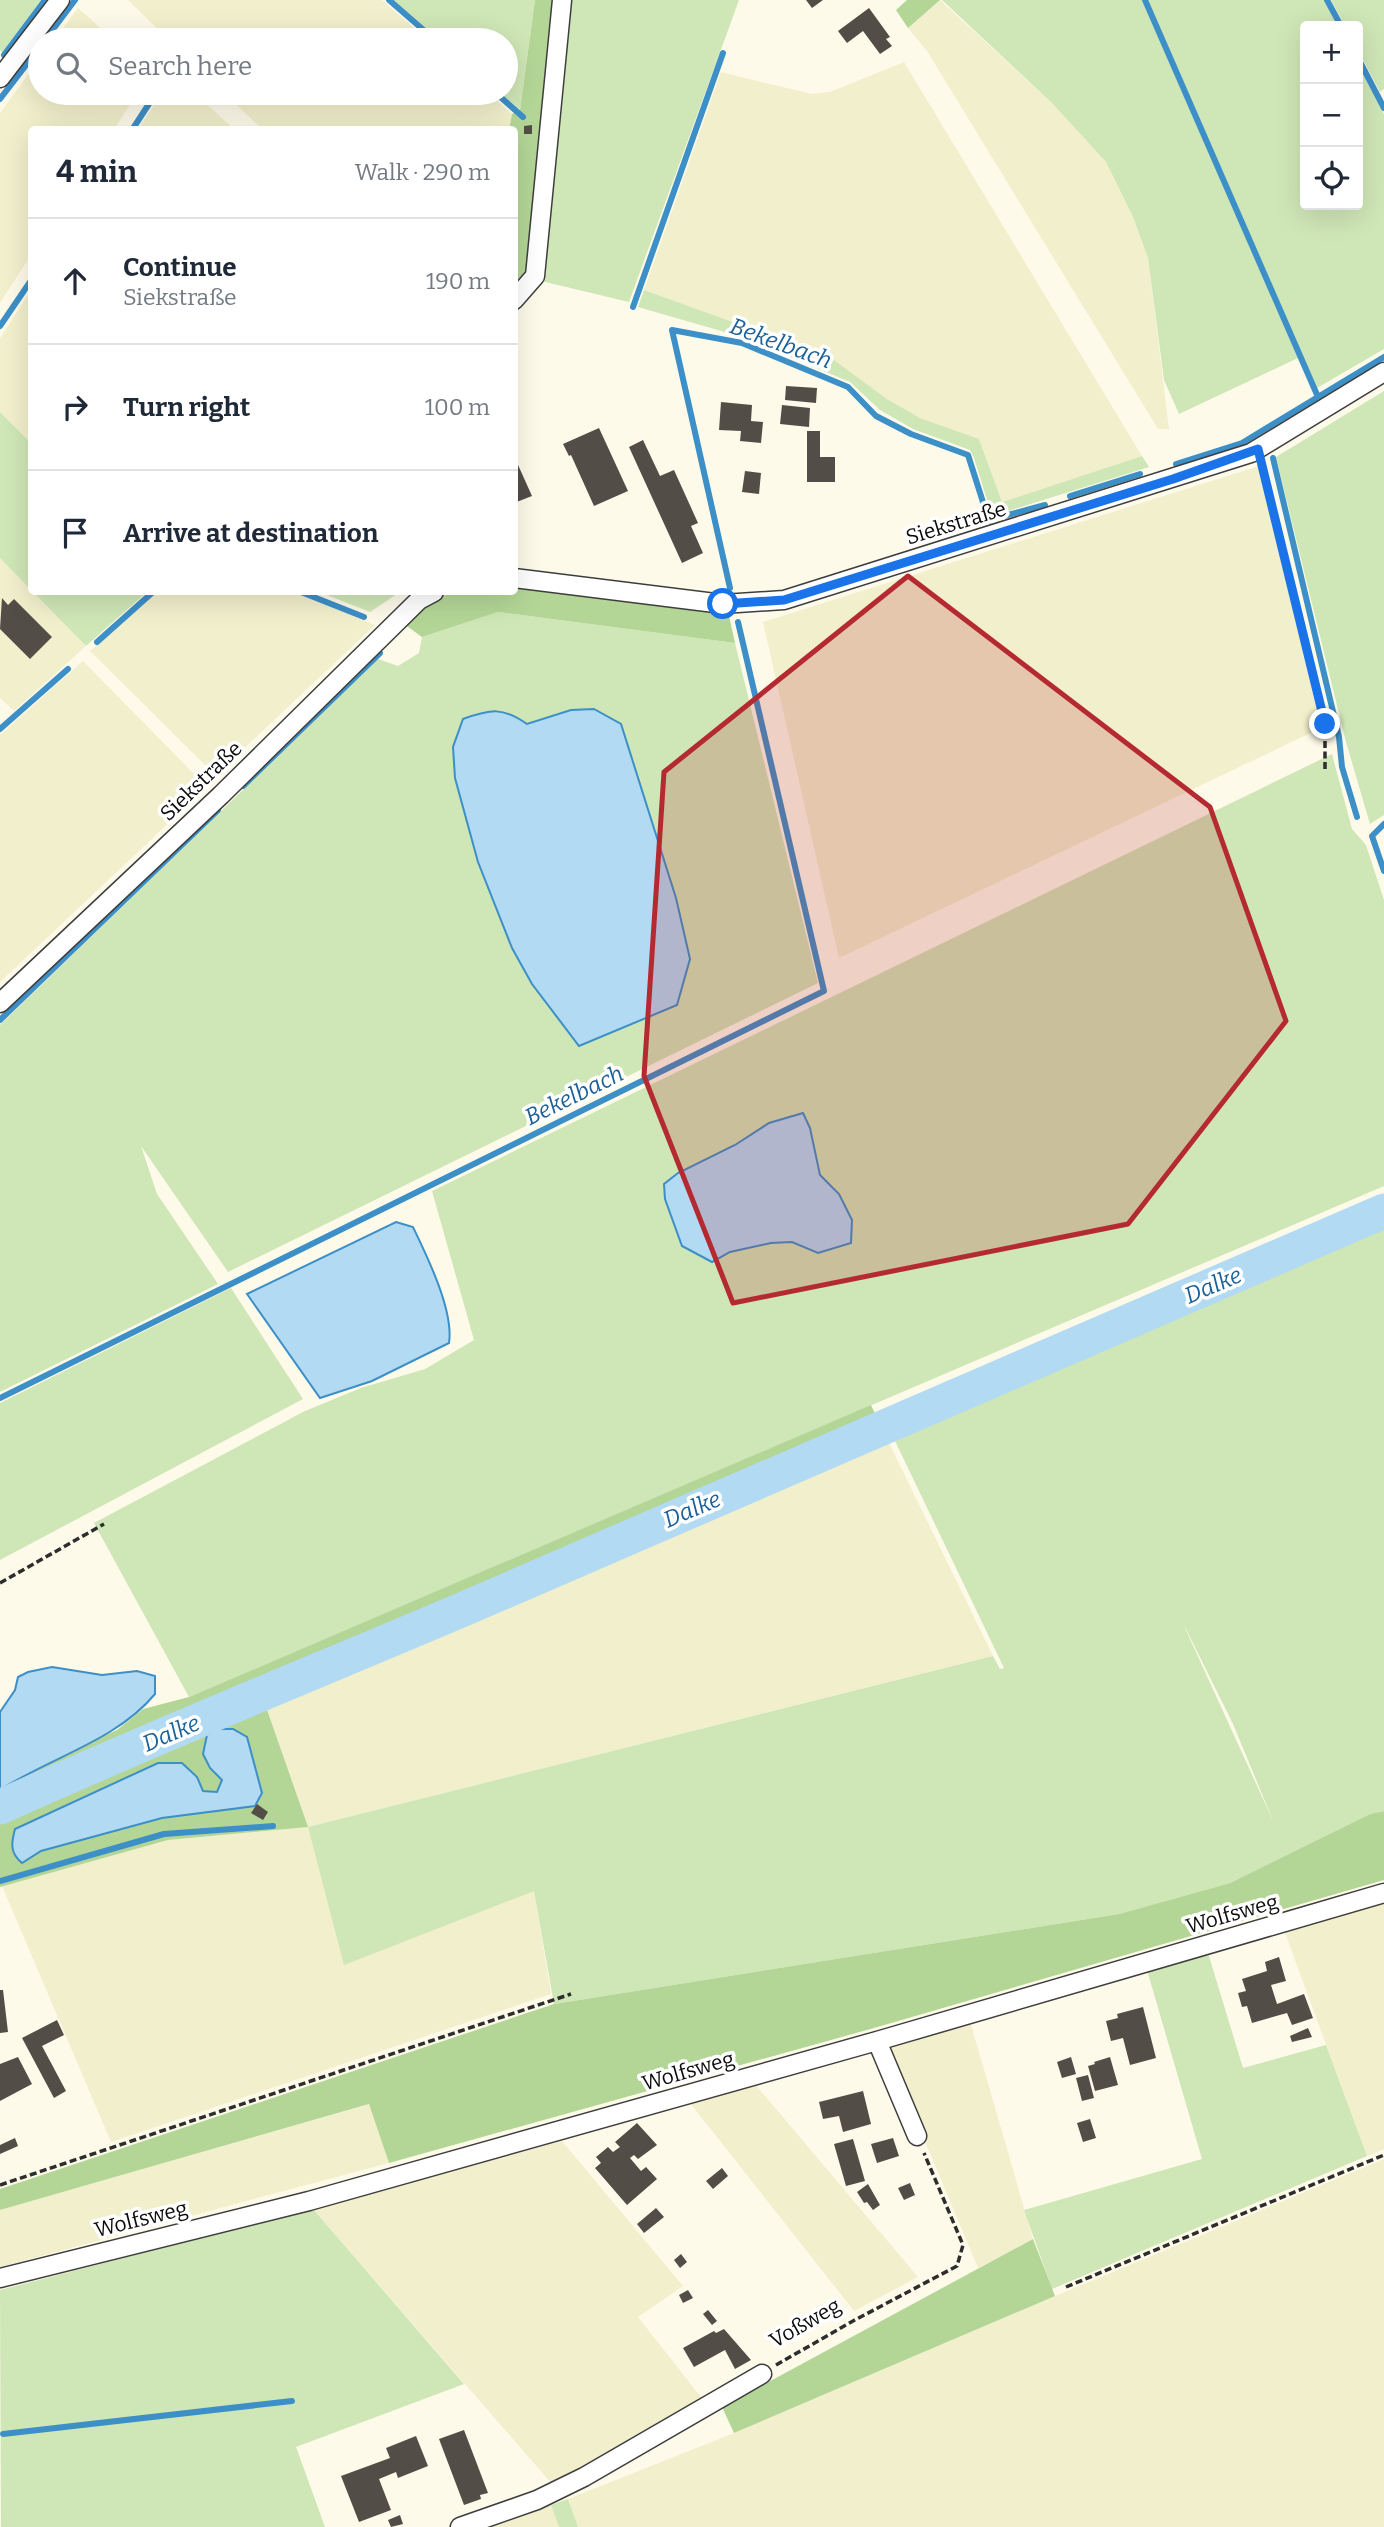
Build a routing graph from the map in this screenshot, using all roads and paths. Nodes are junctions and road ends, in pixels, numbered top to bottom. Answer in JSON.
{"nodes":[{"id":1,"x":61,"y":0,"type":"edge"},
{"id":2,"x":562,"y":0,"type":"edge"},
{"id":3,"x":39,"y":28,"type":"edge"},
{"id":4,"x":28,"y":42,"type":"edge"},
{"id":5,"x":0,"y":78,"type":"edge"},
{"id":6,"x":518,"y":295,"type":"edge"},
{"id":7,"x":1384,"y":372,"type":"edge"},
{"id":8,"x":1258,"y":449,"type":"junction"},
{"id":9,"x":518,"y":578,"type":"edge"},
{"id":10,"x":428,"y":595,"type":"edge"},
{"id":11,"x":1325,"y":770,"type":"dead end"},
{"id":12,"x":0,"y":1003,"type":"edge"},
{"id":13,"x":104,"y":1524,"type":"dead end"},
{"id":14,"x":0,"y":1583,"type":"edge"},
{"id":15,"x":1384,"y":1893,"type":"edge"},
{"id":16,"x":571,"y":1994,"type":"dead end"},
{"id":17,"x":877,"y":2041,"type":"junction"},
{"id":18,"x":918,"y":2136,"type":"joint"},
{"id":19,"x":1384,"y":2155,"type":"edge"},
{"id":20,"x":0,"y":2185,"type":"edge"},
{"id":21,"x":0,"y":2278,"type":"edge"},
{"id":22,"x":1066,"y":2287,"type":"dead end"},
{"id":23,"x":762,"y":2374,"type":"joint"},
{"id":24,"x":460,"y":2527,"type":"edge"}],
"edges":[{"from":1,"to":3,"type":"street"},
{"from":2,"to":6,"type":"street"},
{"from":4,"to":5,"type":"street"},
{"from":7,"to":8,"type":"street","name":"Siekstraße"},
{"from":8,"to":9,"type":"street","name":"Siekstraße"},
{"from":8,"to":11,"type":"path"},
{"from":10,"to":12,"type":"street","name":"Siekstraße"},
{"from":13,"to":14,"type":"path"},
{"from":15,"to":17,"type":"street","name":"Wolfsweg"},
{"from":16,"to":20,"type":"path"},
{"from":17,"to":18,"type":"street"},
{"from":17,"to":21,"type":"street","name":"Wolfsweg"},
{"from":18,"to":23,"type":"path","name":"Voßweg"},
{"from":19,"to":22,"type":"path"},
{"from":23,"to":24,"type":"street","name":"Voßweg"}]}
